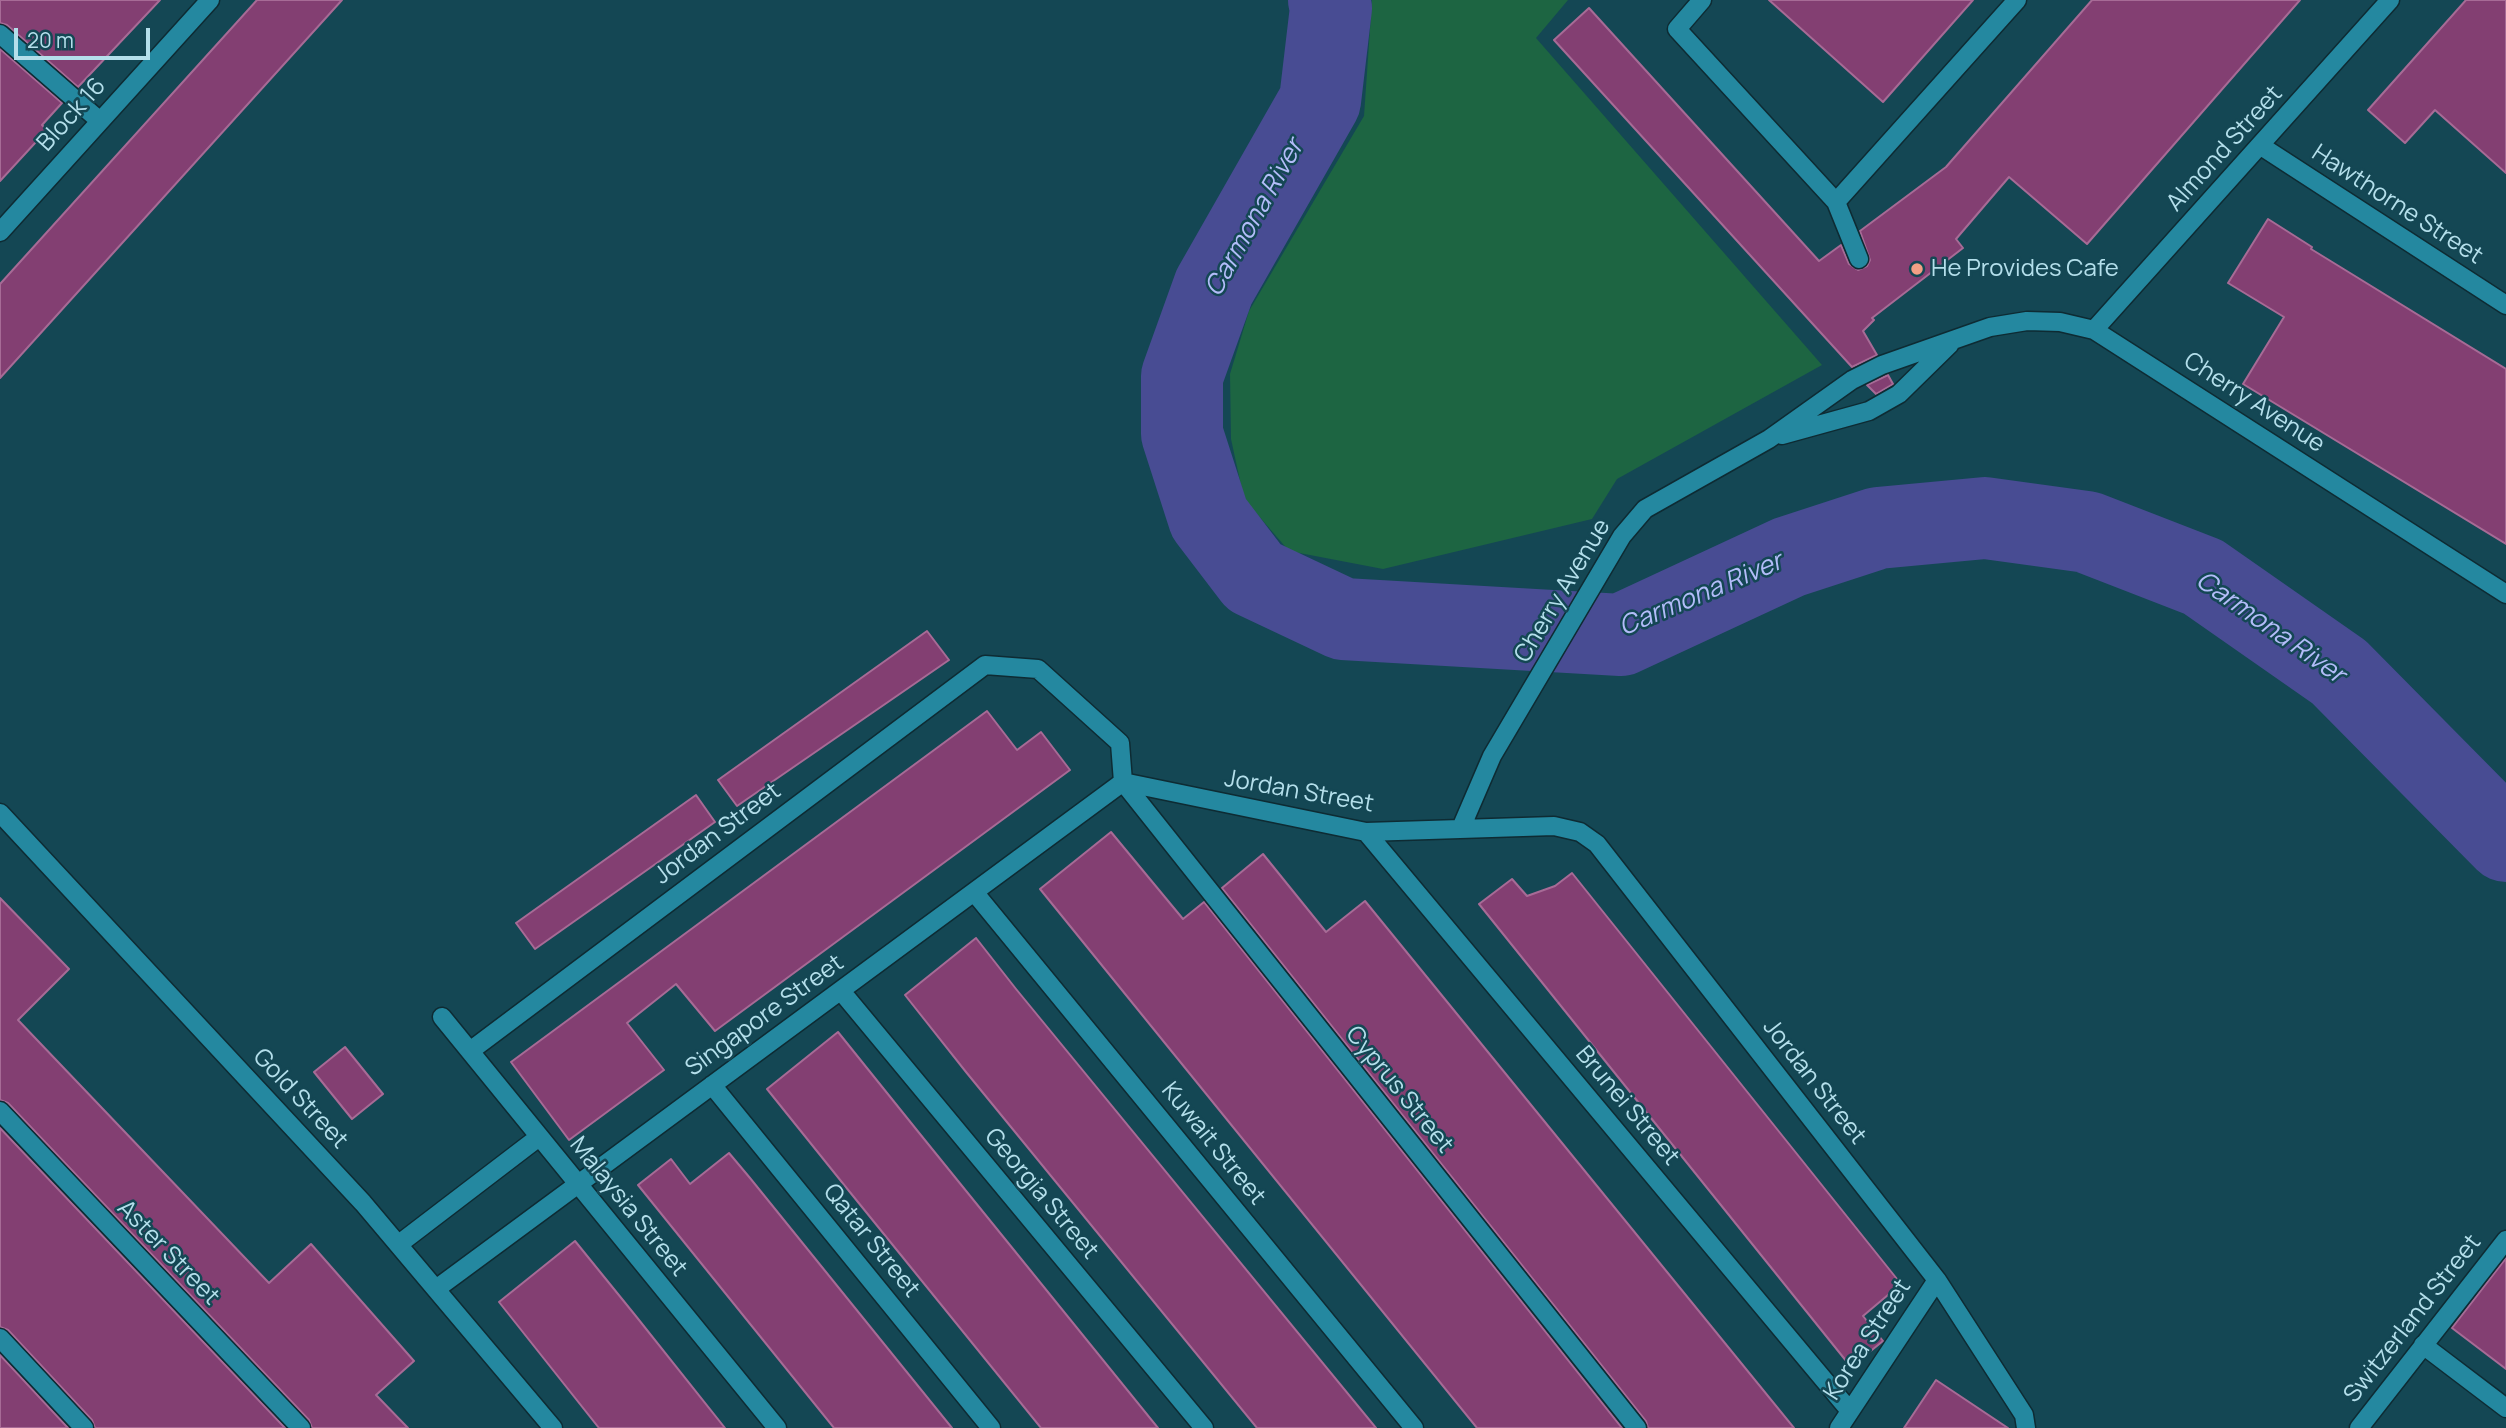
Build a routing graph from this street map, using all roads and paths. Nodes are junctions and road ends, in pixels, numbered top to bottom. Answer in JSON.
{"nodes":[{"id":1,"x":210,"y":0,"type":"edge"},
{"id":2,"x":1702,"y":0,"type":"edge"},
{"id":3,"x":2017,"y":0,"type":"edge"},
{"id":4,"x":2390,"y":0,"type":"edge"},
{"id":5,"x":0,"y":34,"type":"edge"},
{"id":6,"x":100,"y":121,"type":"junction"},
{"id":7,"x":2261,"y":146,"type":"junction"},
{"id":8,"x":1836,"y":202,"type":"junction"},
{"id":9,"x":0,"y":233,"type":"edge"},
{"id":10,"x":1859,"y":258,"type":"dead end"},
{"id":11,"x":2504,"y":300,"type":"edge"},
{"id":12,"x":2094,"y":330,"type":"junction"},
{"id":13,"x":1956,"y":339,"type":"junction"},
{"id":14,"x":1769,"y":439,"type":"junction"},
{"id":15,"x":2506,"y":594,"type":"edge"},
{"id":16,"x":1123,"y":782,"type":"junction"},
{"id":17,"x":0,"y":813,"type":"edge"},
{"id":18,"x":1461,"y":828,"type":"junction"},
{"id":19,"x":1366,"y":832,"type":"junction"},
{"id":20,"x":974,"y":892,"type":"junction"},
{"id":21,"x":841,"y":991,"type":"junction"},
{"id":22,"x":442,"y":1017,"type":"dead end"},
{"id":23,"x":470,"y":1051,"type":"junction"},
{"id":24,"x":712,"y":1085,"type":"junction"},
{"id":25,"x":0,"y":1111,"type":"edge"},
{"id":26,"x":539,"y":1137,"type":"junction"},
{"id":27,"x":578,"y":1184,"type":"junction"},
{"id":28,"x":2506,"y":1240,"type":"edge"},
{"id":29,"x":399,"y":1244,"type":"junction"},
{"id":30,"x":1937,"y":1280,"type":"junction"},
{"id":31,"x":436,"y":1289,"type":"junction"},
{"id":32,"x":0,"y":1338,"type":"edge"},
{"id":33,"x":2423,"y":1345,"type":"junction"},
{"id":34,"x":2506,"y":1408,"type":"edge"},
{"id":35,"x":1850,"y":1411,"type":"junction"},
{"id":36,"x":2025,"y":1422,"type":"edge"},
{"id":37,"x":84,"y":1428,"type":"edge"},
{"id":38,"x":301,"y":1428,"type":"edge"},
{"id":39,"x":553,"y":1428,"type":"edge"},
{"id":40,"x":777,"y":1428,"type":"edge"},
{"id":41,"x":991,"y":1428,"type":"edge"},
{"id":42,"x":1203,"y":1428,"type":"edge"},
{"id":43,"x":1414,"y":1428,"type":"edge"},
{"id":44,"x":1637,"y":1428,"type":"edge"},
{"id":45,"x":1839,"y":1428,"type":"edge"},
{"id":46,"x":2359,"y":1428,"type":"edge"}],
"edges":[{"from":1,"to":6,"type":"street","name":"Block 16"},
{"from":2,"to":8,"type":"street"},
{"from":3,"to":8,"type":"street"},
{"from":4,"to":7,"type":"street","name":"Almond Street"},
{"from":5,"to":6,"type":"street"},
{"from":6,"to":9,"type":"street","name":"Block 16"},
{"from":7,"to":11,"type":"street","name":"Hawthorne Street"},
{"from":7,"to":12,"type":"street","name":"Almond Street"},
{"from":8,"to":10,"type":"street"},
{"from":12,"to":13,"type":"street","name":"Cherry Avenue"},
{"from":12,"to":15,"type":"street","name":"Cherry Avenue"},
{"from":13,"to":14,"type":"street","name":"Cherry Avenue"},
{"from":13,"to":14,"type":"street","name":"Cherry Avenue"},
{"from":14,"to":18,"type":"street","name":"Cherry Avenue"},
{"from":16,"to":19,"type":"street","name":"Jordan Street"},
{"from":16,"to":20,"type":"street","name":"Singapore Street"},
{"from":16,"to":23,"type":"street","name":"Jordan Street"},
{"from":16,"to":44,"type":"street","name":"Cyprus Street"},
{"from":17,"to":29,"type":"street","name":"Gold Street"},
{"from":18,"to":19,"type":"street","name":"Jordan Street"},
{"from":18,"to":30,"type":"street","name":"Jordan Street"},
{"from":19,"to":35,"type":"street","name":"Brunei Street"},
{"from":20,"to":21,"type":"street","name":"Singapore Street"},
{"from":20,"to":43,"type":"street","name":"Kuwait Street"},
{"from":21,"to":24,"type":"street","name":"Singapore Street"},
{"from":21,"to":42,"type":"street","name":"Georgia Street"},
{"from":22,"to":23,"type":"street","name":"Malaysia Street"},
{"from":23,"to":26,"type":"street","name":"Malaysia Street"},
{"from":24,"to":27,"type":"street","name":"Singapore Street"},
{"from":24,"to":41,"type":"street","name":"Qatar Street"},
{"from":25,"to":38,"type":"street","name":"Aster Street"},
{"from":26,"to":27,"type":"street","name":"Malaysia Street"},
{"from":26,"to":29,"type":"street"},
{"from":27,"to":31,"type":"street","name":"Singapore Street"},
{"from":27,"to":40,"type":"street","name":"Malaysia Street"},
{"from":28,"to":33,"type":"street","name":"Switzerland Street"},
{"from":29,"to":31,"type":"street","name":"Gold Street"},
{"from":30,"to":35,"type":"street","name":"Korea Street"},
{"from":30,"to":36,"type":"street","name":"Jordan Street"},
{"from":31,"to":39,"type":"street","name":"Gold Street"},
{"from":32,"to":37,"type":"street"},
{"from":33,"to":34,"type":"street"},
{"from":33,"to":46,"type":"street","name":"Switzerland Street"},
{"from":35,"to":45,"type":"street","name":"Korea Street"}]}
